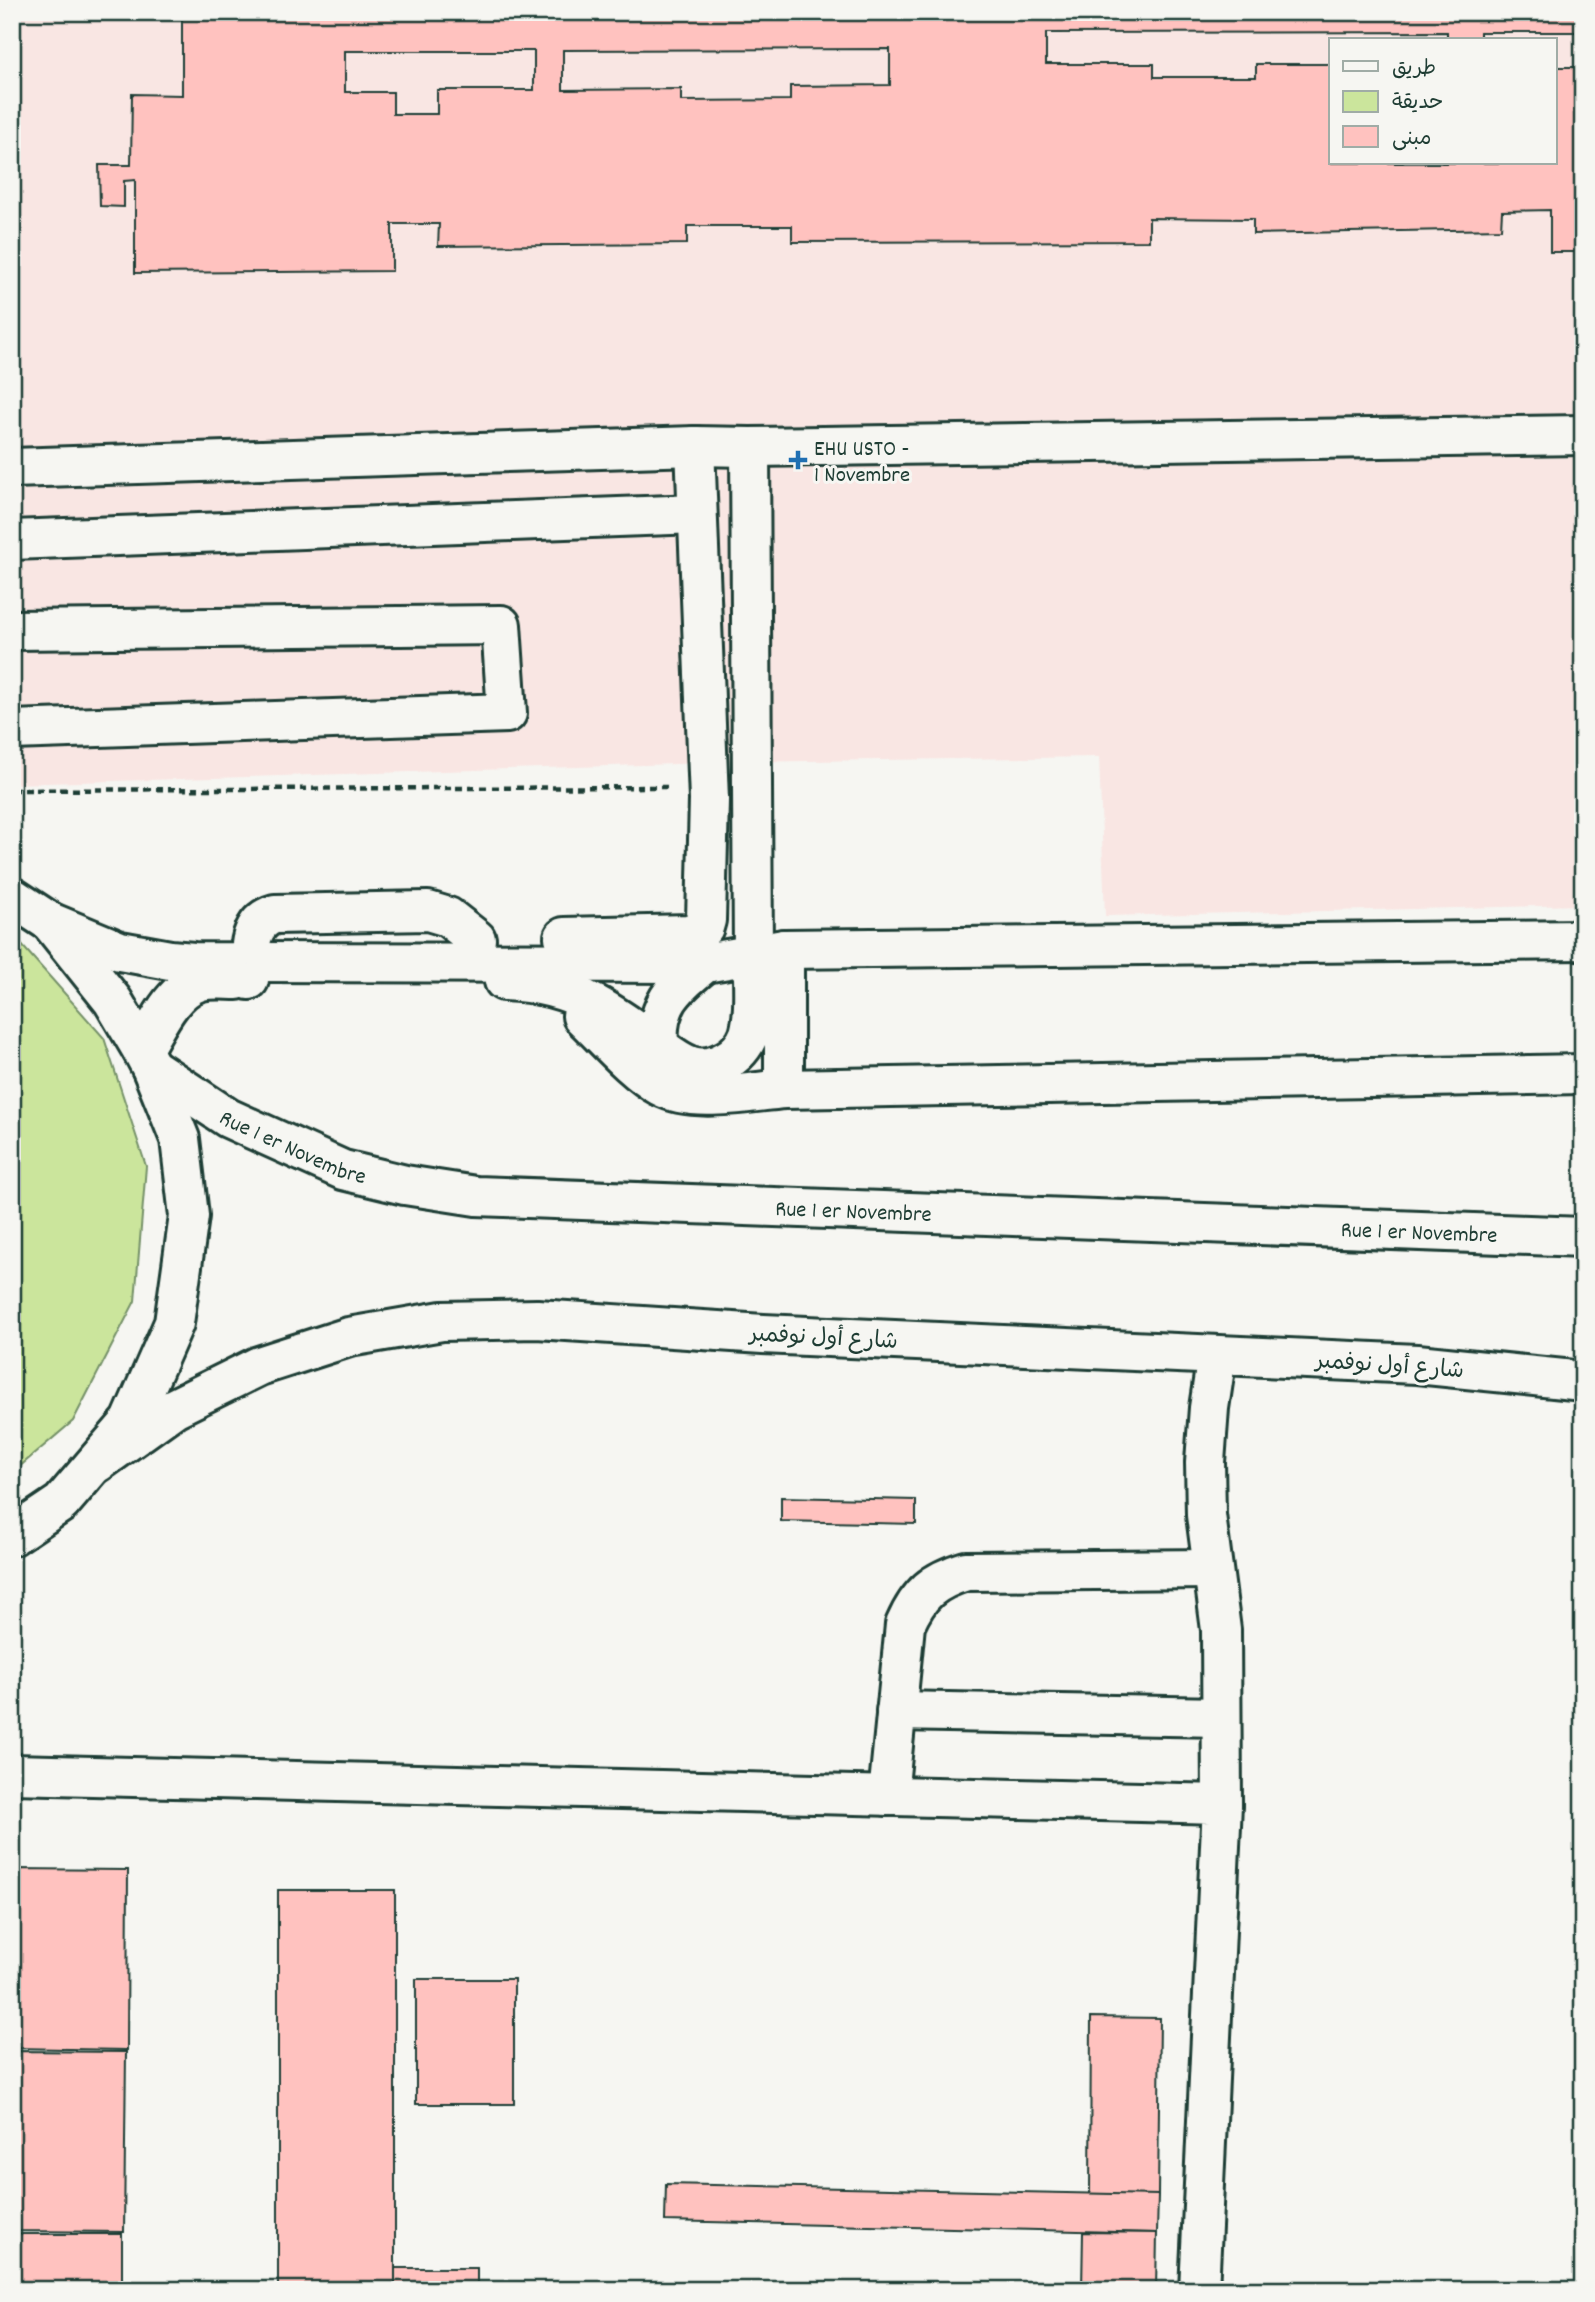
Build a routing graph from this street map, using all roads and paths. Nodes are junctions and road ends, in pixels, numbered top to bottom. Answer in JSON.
{"nodes":[{"id":1,"x":1583,"y":435,"type":"edge"},
{"id":2,"x":695,"y":446,"type":"junction"},
{"id":3,"x":750,"y":447,"type":"junction"},
{"id":4,"x":12,"y":468,"type":"edge"},
{"id":5,"x":697,"y":514,"type":"junction"},
{"id":6,"x":12,"y":540,"type":"edge"},
{"id":7,"x":12,"y":631,"type":"edge"},
{"id":8,"x":12,"y":730,"type":"edge"},
{"id":9,"x":12,"y":790,"type":"edge"},
{"id":10,"x":709,"y":793,"type":"junction"},
{"id":11,"x":753,"y":800,"type":"junction"},
{"id":12,"x":12,"y":897,"type":"edge"},
{"id":13,"x":50,"y":922,"type":"junction"},
{"id":14,"x":1583,"y":940,"type":"edge"},
{"id":15,"x":763,"y":945,"type":"junction"},
{"id":16,"x":702,"y":947,"type":"junction"},
{"id":17,"x":249,"y":970,"type":"junction"},
{"id":18,"x":552,"y":988,"type":"junction"},
{"id":19,"x":659,"y":1046,"type":"junction"},
{"id":20,"x":146,"y":1059,"type":"junction"},
{"id":21,"x":1583,"y":1074,"type":"edge"},
{"id":22,"x":784,"y":1089,"type":"junction"},
{"id":23,"x":1583,"y":1237,"type":"edge"},
{"id":24,"x":1217,"y":1355,"type":"junction"},
{"id":25,"x":1583,"y":1381,"type":"edge"},
{"id":26,"x":97,"y":1463,"type":"junction"},
{"id":27,"x":12,"y":1536,"type":"edge"},
{"id":28,"x":1212,"y":1569,"type":"junction"},
{"id":29,"x":896,"y":1711,"type":"junction"},
{"id":30,"x":1221,"y":1717,"type":"junction"},
{"id":31,"x":12,"y":1774,"type":"edge"},
{"id":32,"x":888,"y":1796,"type":"junction"},
{"id":33,"x":1222,"y":1804,"type":"junction"},
{"id":34,"x":1199,"y":2290,"type":"edge"}],
"edges":[{"from":1,"to":3,"type":"main road"},
{"from":2,"to":3,"type":"main road"},
{"from":2,"to":4,"type":"main road"},
{"from":2,"to":5,"type":"main road"},
{"from":3,"to":11,"type":"main road"},
{"from":5,"to":6,"type":"main road"},
{"from":5,"to":10,"type":"main road"},
{"from":7,"to":8,"type":"main road"},
{"from":9,"to":10,"type":"path"},
{"from":10,"to":11,"type":"main road"},
{"from":10,"to":16,"type":"main road"},
{"from":11,"to":15,"type":"main road"},
{"from":12,"to":13,"type":"main road"},
{"from":13,"to":17,"type":"main road"},
{"from":13,"to":20,"type":"main road"},
{"from":14,"to":15,"type":"main road"},
{"from":15,"to":16,"type":"main road"},
{"from":15,"to":19,"type":"main road"},
{"from":15,"to":22,"type":"main road"},
{"from":16,"to":17,"type":"main road"},
{"from":16,"to":17,"type":"main road"},
{"from":16,"to":19,"type":"main road"},
{"from":17,"to":18,"type":"main road"},
{"from":17,"to":20,"type":"main road"},
{"from":18,"to":19,"type":"main road"},
{"from":18,"to":22,"type":"main road"},
{"from":20,"to":23,"type":"main road","name":"Rue 1 er Novembre"},
{"from":20,"to":26,"type":"main road"},
{"from":21,"to":22,"type":"main road"},
{"from":24,"to":25,"type":"main road","name":"شارع أول نوفمبر"},
{"from":24,"to":26,"type":"main road","name":"شارع أول نوفمبر"},
{"from":24,"to":28,"type":"main road"},
{"from":26,"to":27,"type":"main road"},
{"from":28,"to":29,"type":"main road"},
{"from":28,"to":30,"type":"main road"},
{"from":29,"to":30,"type":"main road"},
{"from":29,"to":32,"type":"main road"},
{"from":30,"to":33,"type":"main road"},
{"from":31,"to":32,"type":"main road"},
{"from":32,"to":33,"type":"main road"},
{"from":33,"to":34,"type":"main road"}]}
